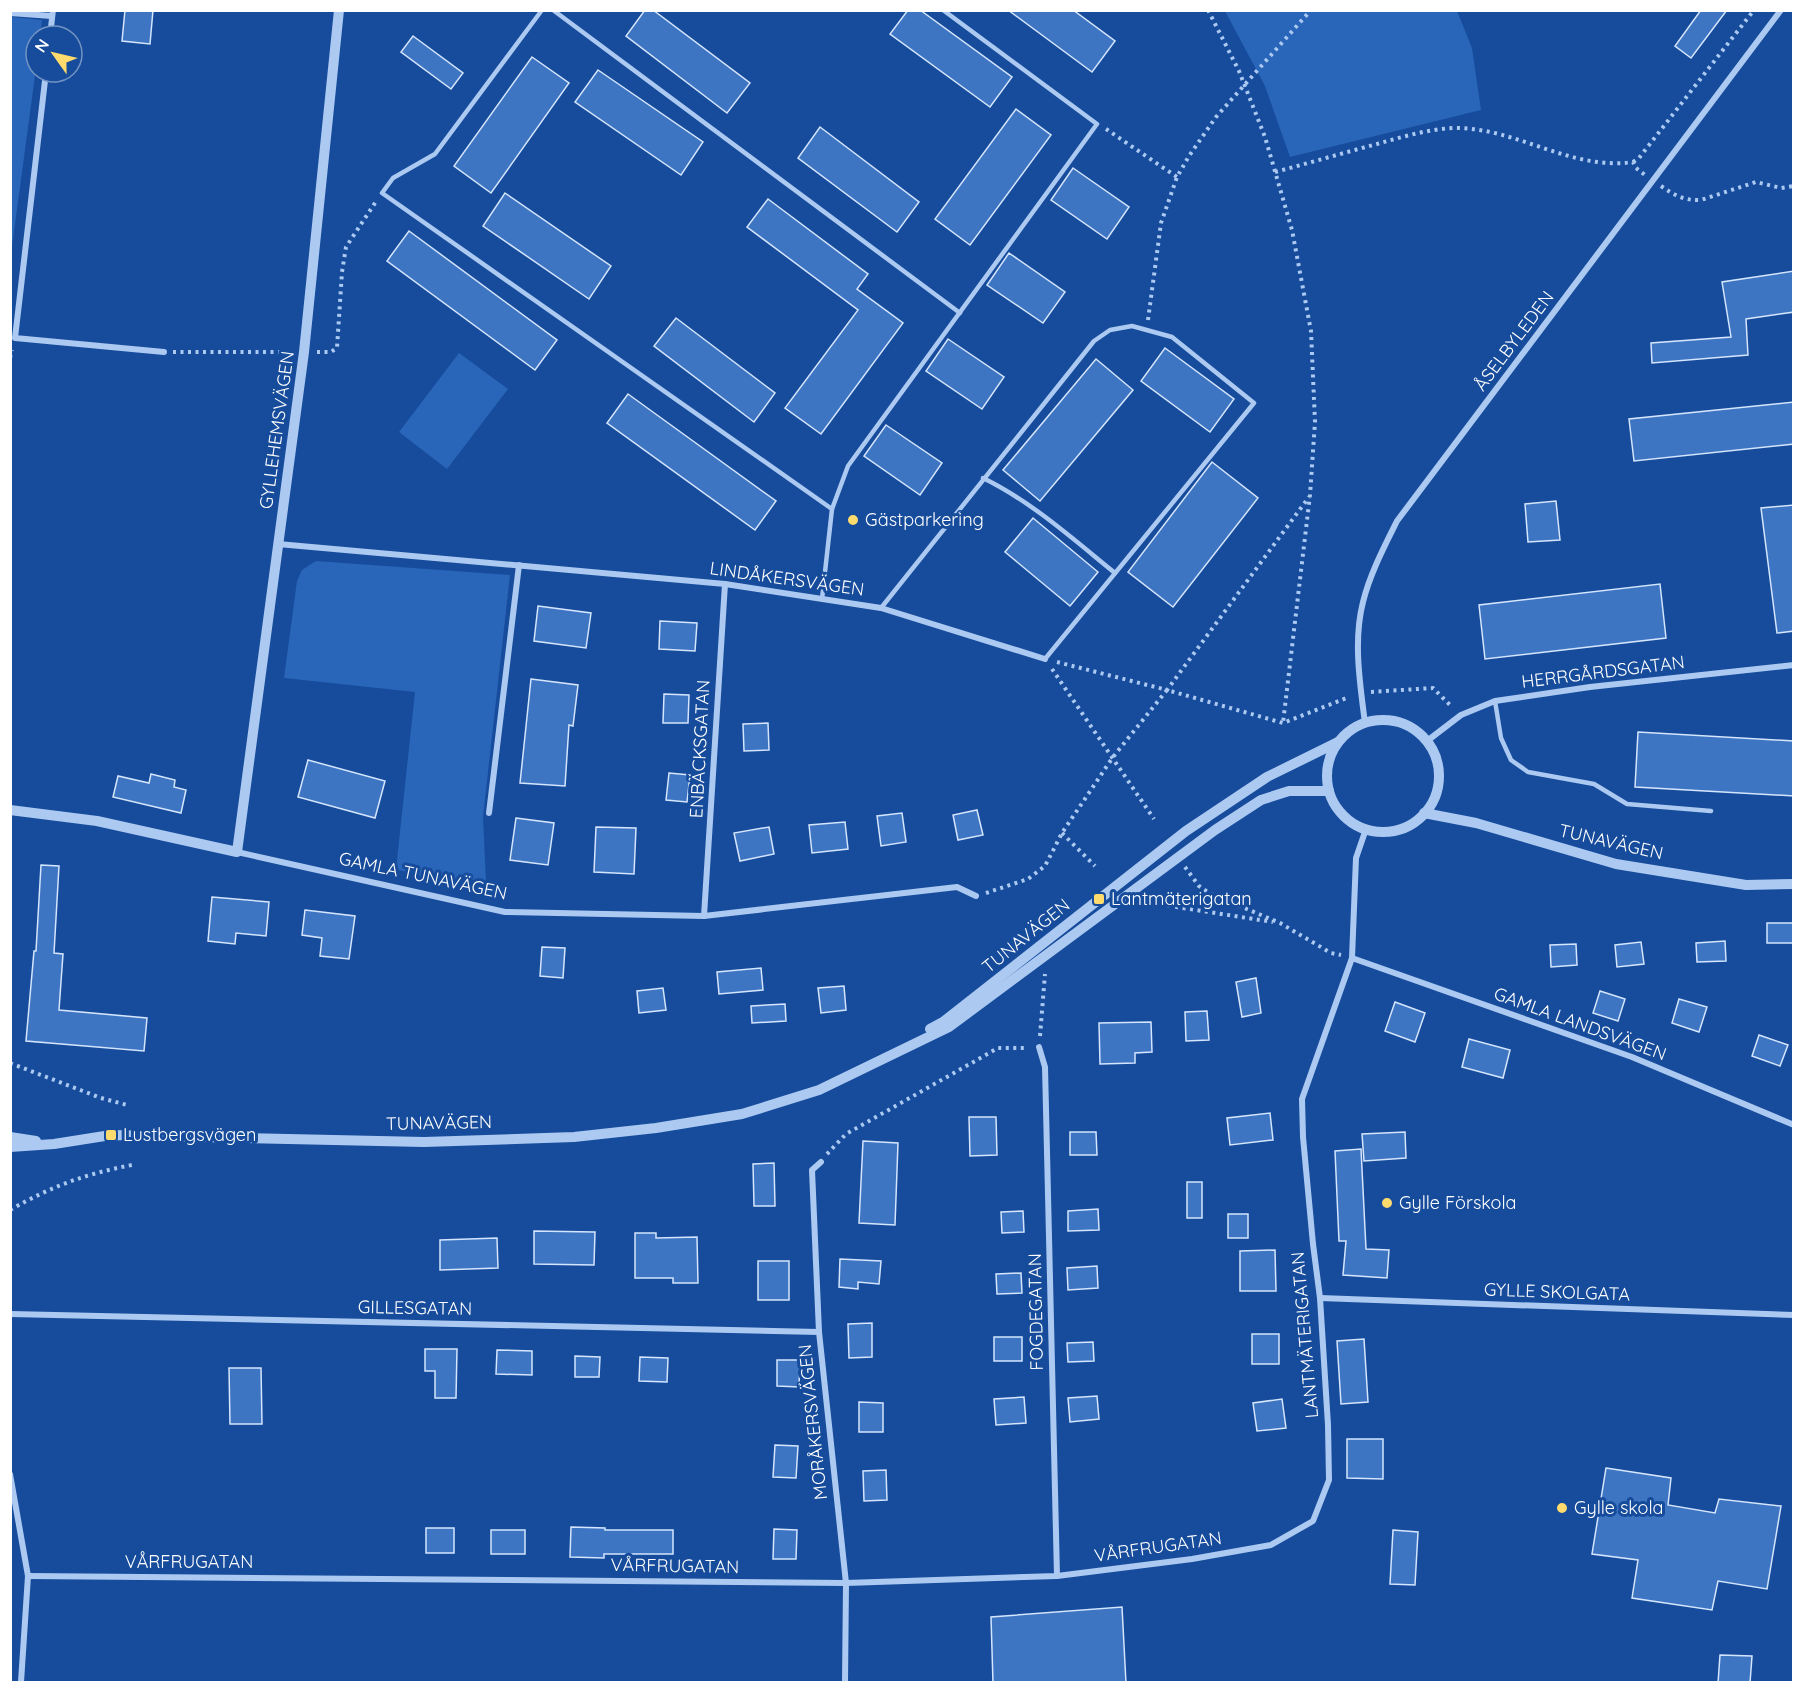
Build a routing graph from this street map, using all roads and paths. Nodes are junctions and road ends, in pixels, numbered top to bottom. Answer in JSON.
{"nodes":[{"id":1,"x":339,"y":10,"type":"edge"},
{"id":2,"x":542,"y":10,"type":"edge"},
{"id":3,"x":553,"y":10,"type":"edge"},
{"id":4,"x":943,"y":10,"type":"edge"},
{"id":5,"x":1208,"y":10,"type":"edge"},
{"id":6,"x":1311,"y":10,"type":"edge"},
{"id":7,"x":1754,"y":10,"type":"edge"},
{"id":8,"x":1781,"y":10,"type":"edge"},
{"id":9,"x":10,"y":13,"type":"edge"},
{"id":10,"x":53,"y":13,"type":"edge"},
{"id":11,"x":45,"y":84,"type":"edge"},
{"id":12,"x":1243,"y":85,"type":"junction"},
{"id":13,"x":1097,"y":124,"type":"junction"},
{"id":14,"x":1633,"y":162,"type":"junction"},
{"id":15,"x":1275,"y":172,"type":"junction"},
{"id":16,"x":1178,"y":177,"type":"junction"},
{"id":17,"x":1653,"y":180,"type":"junction"},
{"id":18,"x":1794,"y":186,"type":"edge"},
{"id":19,"x":381,"y":193,"type":"junction"},
{"id":20,"x":960,"y":313,"type":"junction"},
{"id":21,"x":1147,"y":330,"type":"junction"},
{"id":22,"x":164,"y":352,"type":"joint"},
{"id":23,"x":304,"y":352,"type":"junction"},
{"id":24,"x":983,"y":478,"type":"junction"},
{"id":25,"x":1310,"y":495,"type":"junction"},
{"id":26,"x":832,"y":509,"type":"junction"},
{"id":27,"x":278,"y":544,"type":"junction"},
{"id":28,"x":519,"y":566,"type":"junction"},
{"id":29,"x":1115,"y":573,"type":"junction"},
{"id":30,"x":725,"y":584,"type":"junction"},
{"id":31,"x":822,"y":599,"type":"junction"},
{"id":32,"x":881,"y":608,"type":"junction"},
{"id":33,"x":1045,"y":659,"type":"junction"},
{"id":34,"x":1794,"y":665,"type":"edge"},
{"id":35,"x":1167,"y":690,"type":"junction"},
{"id":36,"x":1361,"y":693,"type":"junction"},
{"id":37,"x":1495,"y":702,"type":"junction"},
{"id":38,"x":1461,"y":715,"type":"junction"},
{"id":39,"x":1283,"y":723,"type":"junction"},
{"id":40,"x":1365,"y":723,"type":"junction"},
{"id":41,"x":1427,"y":741,"type":"junction"},
{"id":42,"x":1338,"y":742,"type":"junction"},
{"id":43,"x":1113,"y":757,"type":"junction"},
{"id":44,"x":1329,"y":791,"type":"junction"},
{"id":45,"x":10,"y":810,"type":"edge"},
{"id":46,"x":1711,"y":811,"type":"dead end"},
{"id":47,"x":489,"y":813,"type":"dead end"},
{"id":48,"x":1424,"y":813,"type":"junction"},
{"id":49,"x":1154,"y":819,"type":"dead end"},
{"id":50,"x":1365,"y":829,"type":"junction"},
{"id":51,"x":1062,"y":833,"type":"junction"},
{"id":52,"x":237,"y":852,"type":"junction"},
{"id":53,"x":1182,"y":862,"type":"dead end"},
{"id":54,"x":1095,"y":866,"type":"dead end"},
{"id":55,"x":1794,"y":884,"type":"edge"},
{"id":56,"x":976,"y":896,"type":"joint"},
{"id":57,"x":1135,"y":905,"type":"dead end"},
{"id":58,"x":704,"y":916,"type":"junction"},
{"id":59,"x":1280,"y":923,"type":"junction"},
{"id":60,"x":1352,"y":958,"type":"junction"},
{"id":61,"x":1045,"y":967,"type":"dead end"},
{"id":62,"x":1039,"y":1047,"type":"junction"},
{"id":63,"x":10,"y":1064,"type":"edge"},
{"id":64,"x":819,"y":1090,"type":"junction"},
{"id":65,"x":127,"y":1105,"type":"dead end"},
{"id":66,"x":1794,"y":1125,"type":"edge"},
{"id":67,"x":10,"y":1137,"type":"edge"},
{"id":68,"x":54,"y":1144,"type":"junction"},
{"id":69,"x":10,"y":1148,"type":"edge"},
{"id":70,"x":821,"y":1162,"type":"joint"},
{"id":71,"x":132,"y":1165,"type":"dead end"},
{"id":72,"x":10,"y":1210,"type":"edge"},
{"id":73,"x":1320,"y":1298,"type":"junction"},
{"id":74,"x":10,"y":1314,"type":"edge"},
{"id":75,"x":1794,"y":1315,"type":"edge"},
{"id":76,"x":819,"y":1332,"type":"junction"},
{"id":77,"x":10,"y":1474,"type":"edge"},
{"id":78,"x":1313,"y":1521,"type":"joint"},
{"id":79,"x":28,"y":1576,"type":"junction"},
{"id":80,"x":1057,"y":1576,"type":"junction"},
{"id":81,"x":846,"y":1583,"type":"junction"},
{"id":82,"x":21,"y":1683,"type":"edge"},
{"id":83,"x":844,"y":1683,"type":"edge"}],
"edges":[{"from":1,"to":23,"type":"street","name":"GYLLEHEMSVÄGEN"},
{"from":2,"to":19,"type":"lane"},
{"from":3,"to":20,"type":"lane"},
{"from":4,"to":13,"type":"lane"},
{"from":5,"to":12,"type":"path"},
{"from":6,"to":12,"type":"path"},
{"from":7,"to":14,"type":"path"},
{"from":8,"to":17,"type":"street","name":"ÅSELBYLEDEN"},
{"from":9,"to":10,"type":"street"},
{"from":11,"to":22,"type":"street"},
{"from":12,"to":15,"type":"path"},
{"from":12,"to":16,"type":"path"},
{"from":13,"to":16,"type":"path"},
{"from":13,"to":20,"type":"lane"},
{"from":14,"to":15,"type":"path"},
{"from":14,"to":17,"type":"path"},
{"from":15,"to":25,"type":"path"},
{"from":16,"to":21,"type":"path"},
{"from":17,"to":18,"type":"path"},
{"from":17,"to":36,"type":"street","name":"ÅSELBYLEDEN"},
{"from":19,"to":23,"type":"path"},
{"from":19,"to":26,"type":"lane"},
{"from":20,"to":26,"type":"lane"},
{"from":21,"to":24,"type":"lane"},
{"from":21,"to":29,"type":"lane"},
{"from":22,"to":23,"type":"path"},
{"from":23,"to":27,"type":"street","name":"GYLLEHEMSVÄGEN"},
{"from":24,"to":29,"type":"lane"},
{"from":24,"to":32,"type":"lane"},
{"from":25,"to":35,"type":"path"},
{"from":25,"to":39,"type":"path"},
{"from":26,"to":31,"type":"lane"},
{"from":27,"to":28,"type":"street","name":"LINDÅKERSVÄGEN"},
{"from":27,"to":52,"type":"street","name":"GYLLEHEMSVÄGEN"},
{"from":28,"to":30,"type":"street","name":"LINDÅKERSVÄGEN"},
{"from":28,"to":47,"type":"street"},
{"from":29,"to":33,"type":"lane"},
{"from":30,"to":31,"type":"street","name":"LINDÅKERSVÄGEN"},
{"from":30,"to":58,"type":"street","name":"ENBÄCKSGATAN"},
{"from":31,"to":32,"type":"street","name":"LINDÅKERSVÄGEN"},
{"from":32,"to":33,"type":"street","name":"LINDÅKERSVÄGEN"},
{"from":33,"to":35,"type":"path"},
{"from":33,"to":43,"type":"path"},
{"from":34,"to":37,"type":"street","name":"HERRGÅRDSGATAN"},
{"from":35,"to":39,"type":"path"},
{"from":35,"to":43,"type":"path"},
{"from":36,"to":38,"type":"path"},
{"from":36,"to":39,"type":"path"},
{"from":36,"to":40,"type":"street","name":"ÅSELBYLEDEN"},
{"from":37,"to":38,"type":"street","name":"HERRGÅRDSGATAN"},
{"from":37,"to":46,"type":"lane"},
{"from":38,"to":41,"type":"street","name":"HERRGÅRDSGATAN"},
{"from":40,"to":41,"type":"street"},
{"from":40,"to":42,"type":"street"},
{"from":41,"to":48,"type":"street"},
{"from":42,"to":44,"type":"street"},
{"from":42,"to":64,"type":"street","name":"TUNAVÄGEN"},
{"from":43,"to":49,"type":"path"},
{"from":43,"to":51,"type":"path"},
{"from":44,"to":50,"type":"street"},
{"from":44,"to":64,"type":"street","name":"TUNAVÄGEN"},
{"from":45,"to":52,"type":"street","name":"GAMLA TUNAVÄGEN"},
{"from":48,"to":50,"type":"street"},
{"from":48,"to":55,"type":"street","name":"TUNAVÄGEN"},
{"from":50,"to":60,"type":"street","name":"LANTMÄTERIGATAN"},
{"from":51,"to":54,"type":"path"},
{"from":51,"to":56,"type":"path"},
{"from":52,"to":58,"type":"street","name":"GAMLA TUNAVÄGEN"},
{"from":53,"to":59,"type":"path"},
{"from":56,"to":58,"type":"street","name":"GAMLA TUNAVÄGEN"},
{"from":57,"to":59,"type":"path"},
{"from":59,"to":60,"type":"path"},
{"from":60,"to":66,"type":"street","name":"GAMLA LANDSVÄGEN"},
{"from":60,"to":73,"type":"street","name":"LANTMÄTERIGATAN"},
{"from":61,"to":62,"type":"path"},
{"from":62,"to":70,"type":"path"},
{"from":62,"to":80,"type":"street","name":"FOGDEGATAN"},
{"from":63,"to":65,"type":"path"},
{"from":64,"to":68,"type":"street","name":"TUNAVÄGEN"},
{"from":67,"to":68,"type":"street","name":"TUNAVÄGEN"},
{"from":68,"to":69,"type":"street","name":"TUNAVÄGEN"},
{"from":70,"to":76,"type":"street","name":"MORÅKERSVÄGEN"},
{"from":71,"to":72,"type":"path"},
{"from":73,"to":75,"type":"street","name":"GYLLE SKOLGATA"},
{"from":73,"to":78,"type":"street","name":"LANTMÄTERIGATAN"},
{"from":74,"to":76,"type":"street","name":"GILLESGATAN"},
{"from":76,"to":81,"type":"street","name":"MORÅKERSVÄGEN"},
{"from":77,"to":79,"type":"street"},
{"from":78,"to":80,"type":"street","name":"VÅRFRUGATAN"},
{"from":79,"to":81,"type":"street","name":"VÅRFRUGATAN"},
{"from":79,"to":82,"type":"street"},
{"from":80,"to":81,"type":"street","name":"VÅRFRUGATAN"},
{"from":81,"to":83,"type":"street","name":"MORÅKERSVÄGEN"}]}
